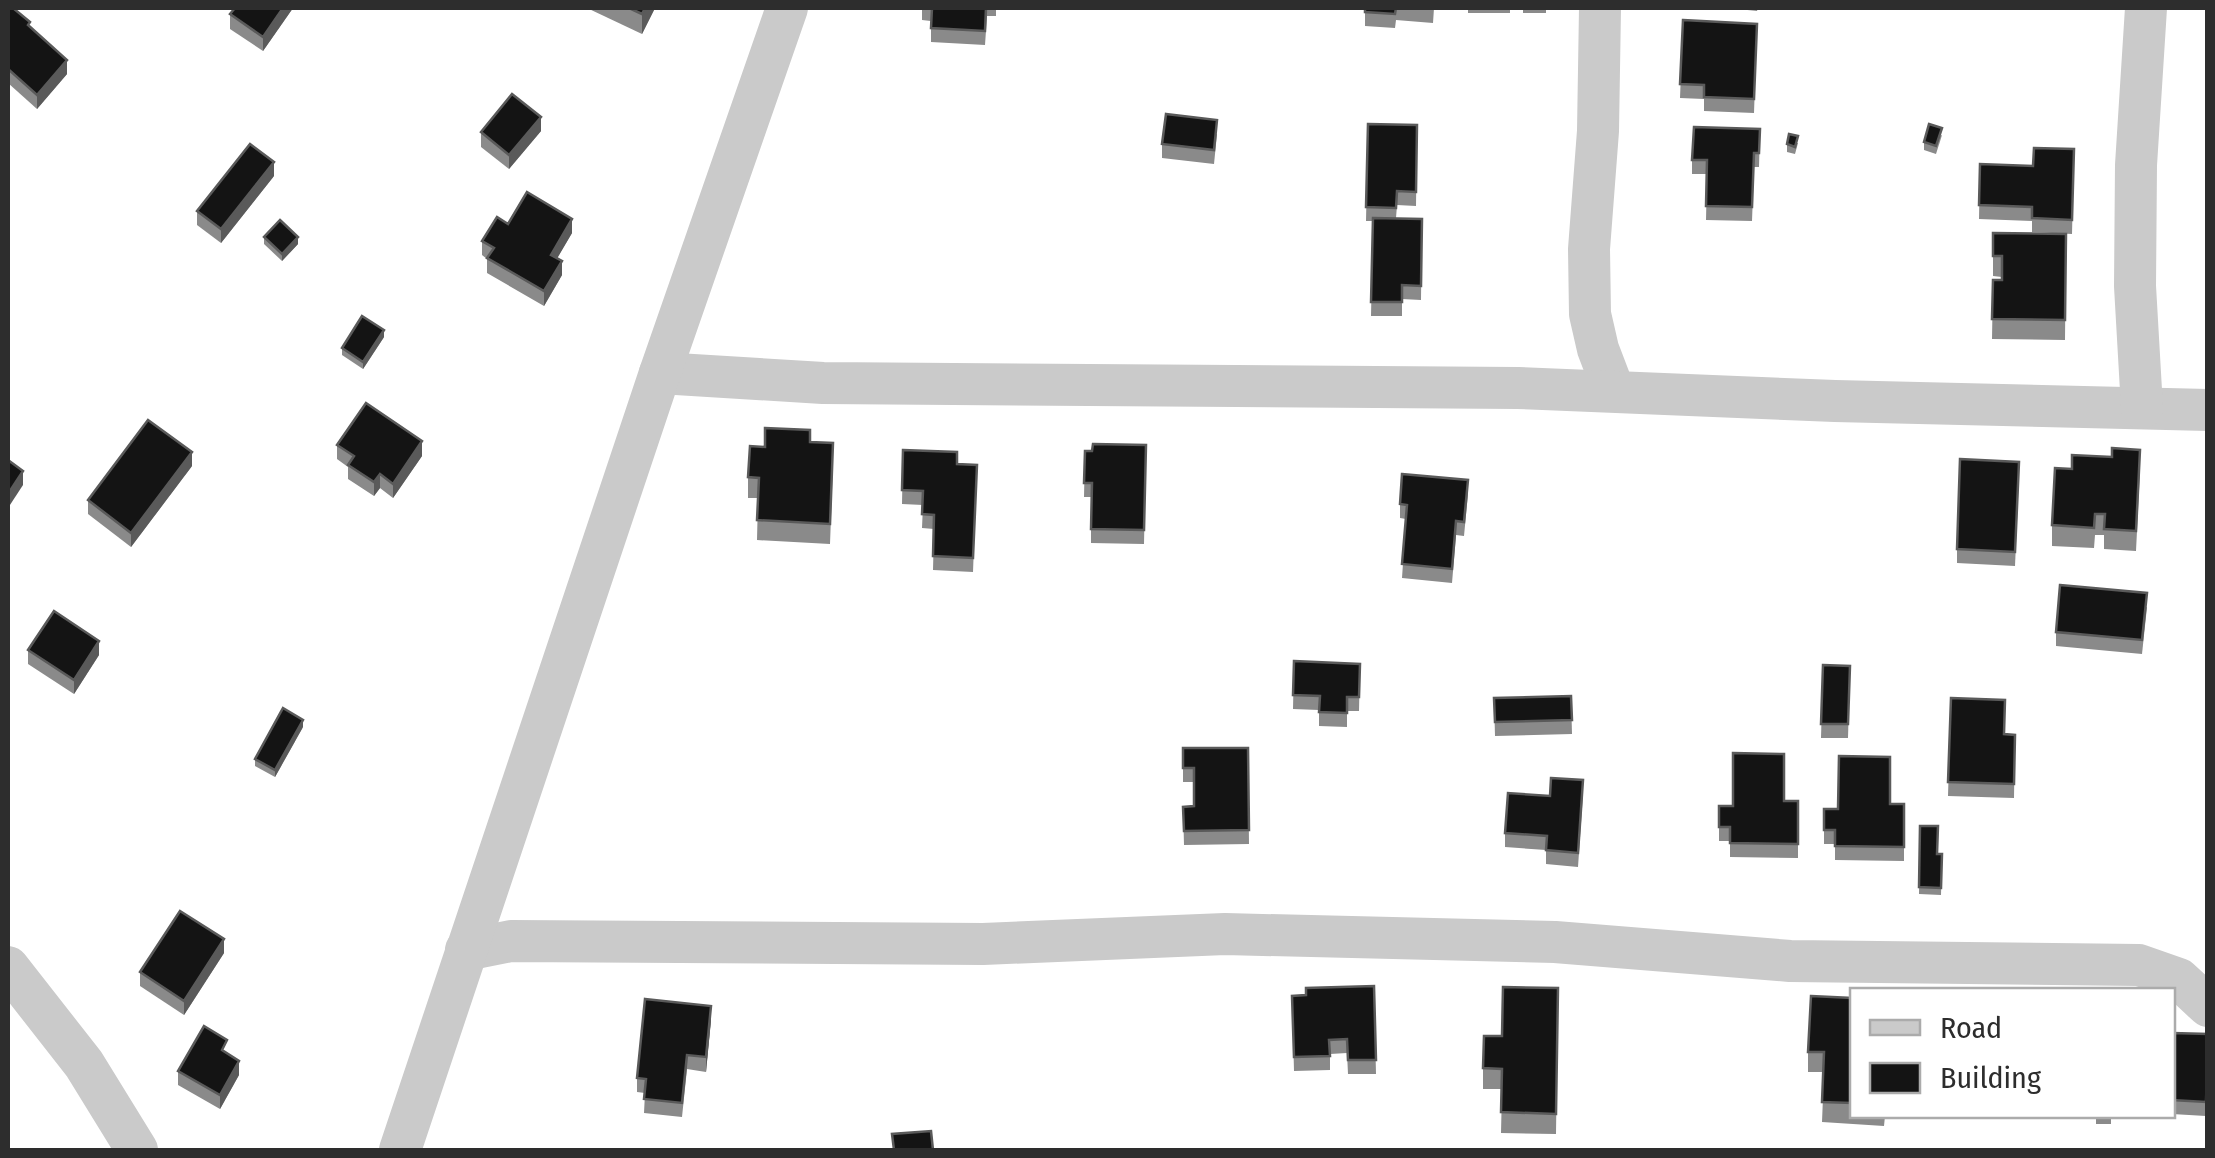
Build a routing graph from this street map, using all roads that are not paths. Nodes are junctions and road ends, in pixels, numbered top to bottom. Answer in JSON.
{"nodes":[{"id":1,"x":787,"y":8,"type":"edge"},
{"id":2,"x":1600,"y":8,"type":"edge"},
{"id":3,"x":2146,"y":8,"type":"edge"},
{"id":4,"x":660,"y":373,"type":"junction"},
{"id":5,"x":1614,"y":391,"type":"junction"},
{"id":6,"x":2142,"y":408,"type":"junction"},
{"id":7,"x":2208,"y":410,"type":"edge"},
{"id":8,"x":466,"y":950,"type":"junction"},
{"id":9,"x":8,"y":967,"type":"edge"},
{"id":10,"x":2208,"y":1006,"type":"edge"},
{"id":11,"x":137,"y":1150,"type":"edge"},
{"id":12,"x":400,"y":1150,"type":"edge"}],
"edges":[{"from":1,"to":4,"type":"street"},
{"from":2,"to":5,"type":"street"},
{"from":3,"to":6,"type":"street"},
{"from":4,"to":5,"type":"street"},
{"from":4,"to":8,"type":"street"},
{"from":5,"to":6,"type":"street"},
{"from":6,"to":7,"type":"street"},
{"from":8,"to":10,"type":"street"},
{"from":8,"to":12,"type":"street"},
{"from":9,"to":11,"type":"street"}]}
